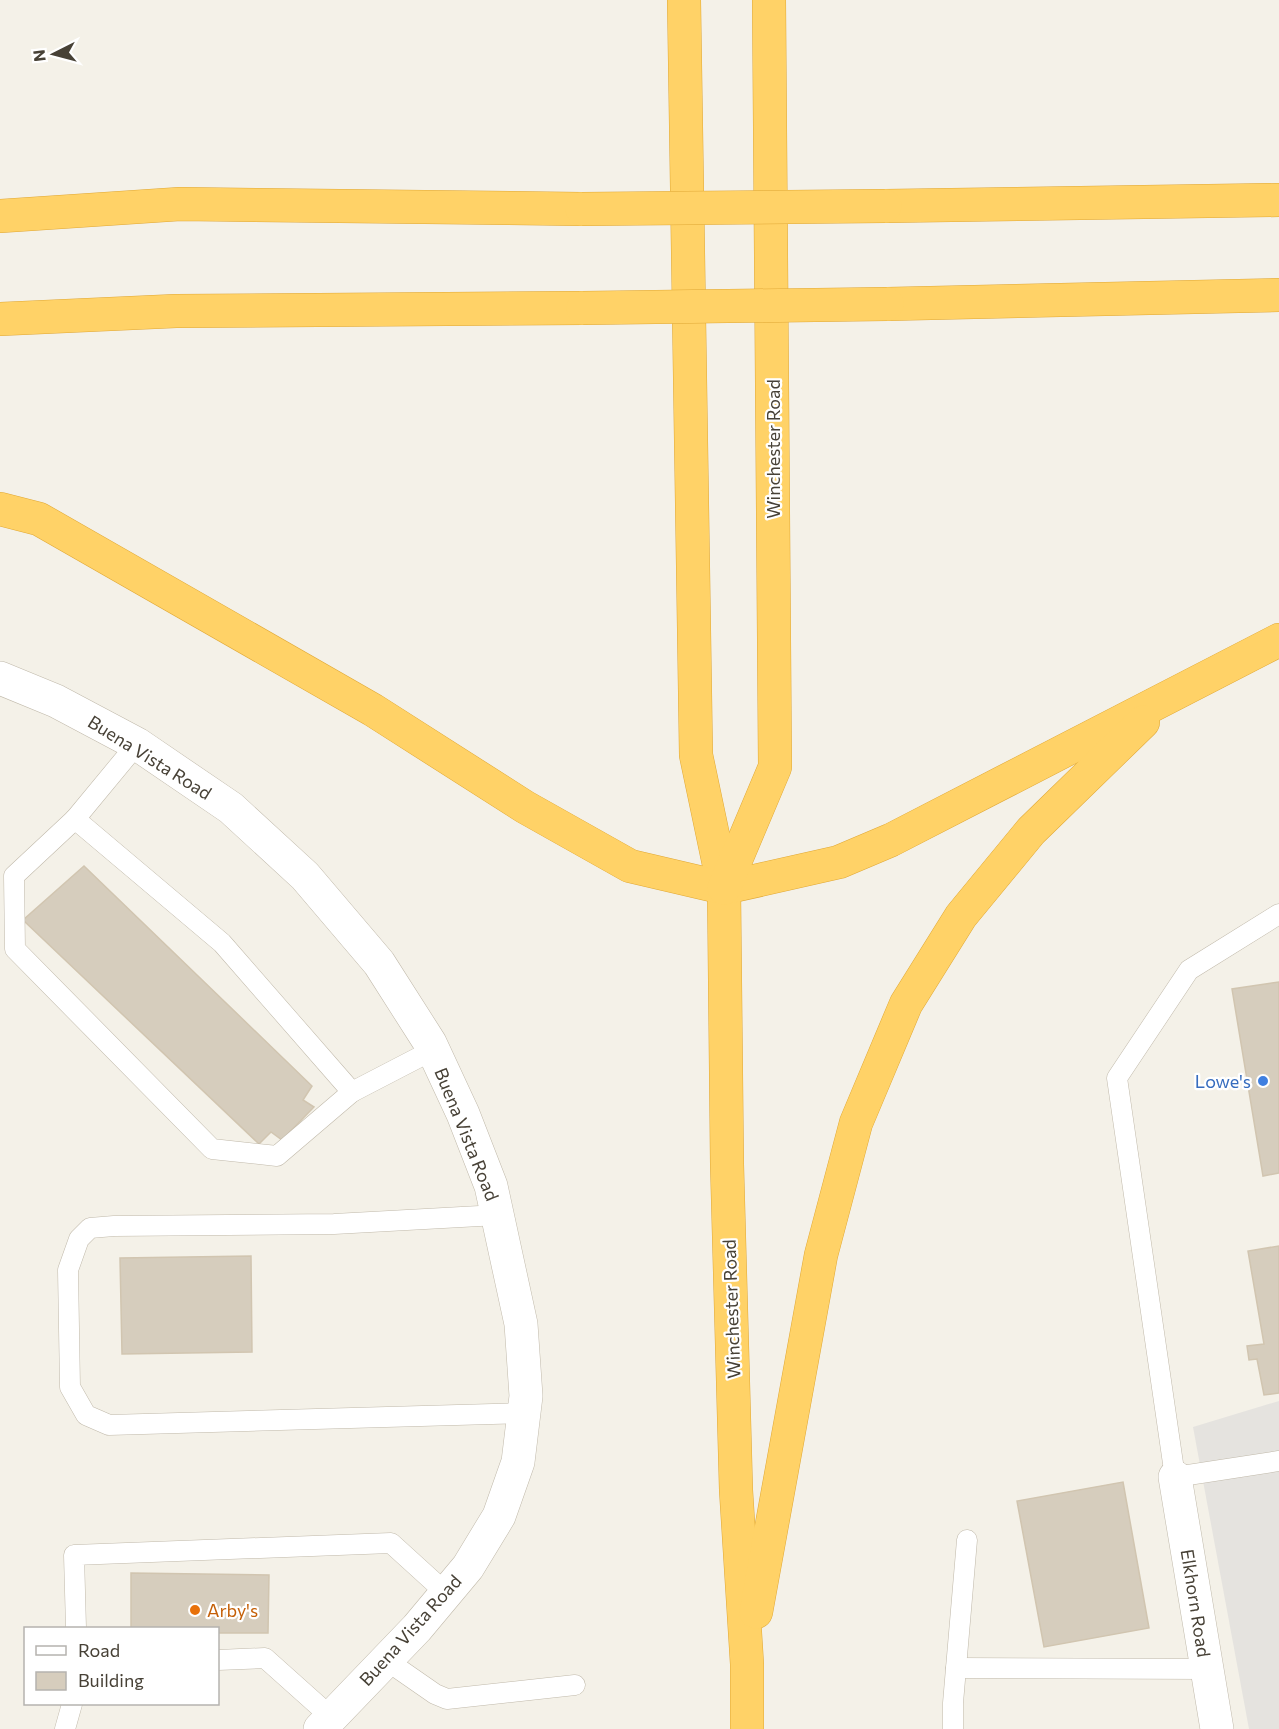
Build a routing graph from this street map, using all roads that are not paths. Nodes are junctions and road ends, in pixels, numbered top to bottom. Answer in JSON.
{"nodes":[{"id":1,"x":684,"y":0,"type":"edge"},
{"id":2,"x":769,"y":0,"type":"edge"},
{"id":3,"x":1279,"y":200,"type":"edge"},
{"id":4,"x":0,"y":216,"type":"edge"},
{"id":5,"x":1279,"y":295,"type":"edge"},
{"id":6,"x":0,"y":319,"type":"edge"},
{"id":7,"x":0,"y":509,"type":"edge"},
{"id":8,"x":1279,"y":640,"type":"edge"},
{"id":9,"x":0,"y":678,"type":"edge"},
{"id":10,"x":1166,"y":700,"type":"junction"},
{"id":11,"x":137,"y":744,"type":"junction"},
{"id":12,"x":75,"y":819,"type":"junction"},
{"id":13,"x":724,"y":888,"type":"junction"},
{"id":14,"x":1279,"y":914,"type":"edge"},
{"id":15,"x":433,"y":1050,"type":"junction"},
{"id":16,"x":352,"y":1092,"type":"junction"},
{"id":17,"x":498,"y":1215,"type":"junction"},
{"id":18,"x":524,"y":1413,"type":"junction"},
{"id":19,"x":1279,"y":1461,"type":"edge"},
{"id":20,"x":1175,"y":1477,"type":"junction"},
{"id":21,"x":967,"y":1540,"type":"dead end"},
{"id":22,"x":446,"y":1593,"type":"junction"},
{"id":23,"x":76,"y":1627,"type":"edge"},
{"id":24,"x":219,"y":1660,"type":"edge"},
{"id":25,"x":386,"y":1660,"type":"junction"},
{"id":26,"x":747,"y":1664,"type":"junction"},
{"id":27,"x":956,"y":1668,"type":"junction"},
{"id":28,"x":1207,"y":1669,"type":"junction"},
{"id":29,"x":575,"y":1685,"type":"dead end"},
{"id":30,"x":72,"y":1705,"type":"edge"},
{"id":31,"x":325,"y":1723,"type":"edge"},
{"id":32,"x":65,"y":1729,"type":"edge"},
{"id":33,"x":747,"y":1729,"type":"edge"},
{"id":34,"x":953,"y":1729,"type":"edge"},
{"id":35,"x":1217,"y":1729,"type":"edge"}],
"edges":[{"from":1,"to":13,"type":"highway","name":"Winchester Road"},
{"from":2,"to":13,"type":"highway","name":"Winchester Road"},
{"from":3,"to":4,"type":"highway","bridge":true},
{"from":5,"to":6,"type":"highway","bridge":true},
{"from":7,"to":13,"type":"highway"},
{"from":8,"to":10,"type":"highway"},
{"from":9,"to":11,"type":"street","name":"Buena Vista Road"},
{"from":10,"to":13,"type":"highway"},
{"from":10,"to":26,"type":"highway"},
{"from":11,"to":12,"type":"lane"},
{"from":11,"to":15,"type":"street","name":"Buena Vista Road"},
{"from":12,"to":16,"type":"lane"},
{"from":12,"to":16,"type":"lane"},
{"from":13,"to":26,"type":"highway","name":"Winchester Road"},
{"from":14,"to":20,"type":"lane"},
{"from":15,"to":16,"type":"lane"},
{"from":15,"to":17,"type":"street","name":"Buena Vista Road"},
{"from":17,"to":18,"type":"street","name":"Buena Vista Road"},
{"from":17,"to":18,"type":"lane"},
{"from":18,"to":22,"type":"street","name":"Buena Vista Road"},
{"from":19,"to":20,"type":"lane"},
{"from":20,"to":28,"type":"street","name":"Elkhorn Road"},
{"from":21,"to":27,"type":"lane"},
{"from":22,"to":23,"type":"lane"},
{"from":22,"to":25,"type":"street","name":"Buena Vista Road"},
{"from":24,"to":31,"type":"lane"},
{"from":25,"to":29,"type":"lane"},
{"from":25,"to":31,"type":"street","name":"Buena Vista Road"},
{"from":26,"to":33,"type":"highway","name":"Winchester Road"},
{"from":27,"to":28,"type":"lane"},
{"from":27,"to":34,"type":"lane"},
{"from":28,"to":35,"type":"street","name":"Elkhorn Road"},
{"from":30,"to":32,"type":"lane"}]}
